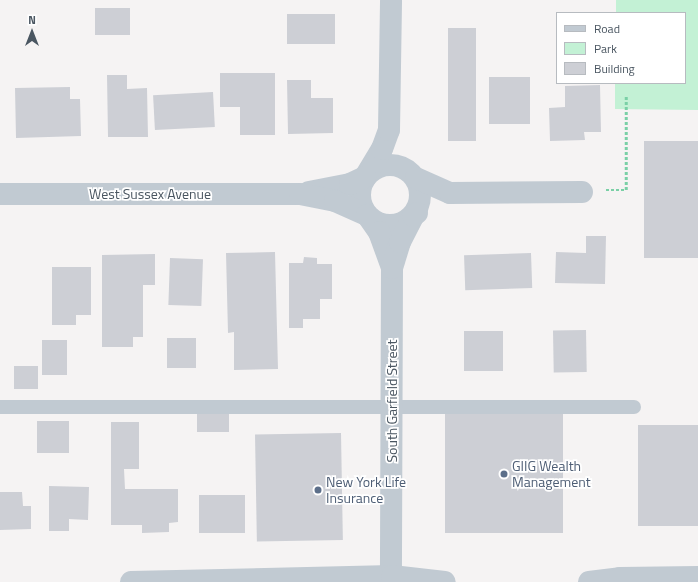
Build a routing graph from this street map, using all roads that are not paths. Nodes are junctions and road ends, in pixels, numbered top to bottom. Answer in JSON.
{"nodes":[{"id":1,"x":391,"y":0,"type":"edge"},
{"id":2,"x":389,"y":130,"type":"junction"},
{"id":3,"x":365,"y":177,"type":"junction"},
{"id":4,"x":416,"y":178,"type":"junction"},
{"id":5,"x":582,"y":192,"type":"road end"},
{"id":6,"x":450,"y":193,"type":"junction"},
{"id":7,"x":0,"y":194,"type":"edge"},
{"id":8,"x":300,"y":194,"type":"junction"},
{"id":9,"x":367,"y":215,"type":"junction"},
{"id":10,"x":412,"y":216,"type":"junction"},
{"id":11,"x":392,"y":268,"type":"junction"},
{"id":12,"x":0,"y":407,"type":"edge"},
{"id":13,"x":634,"y":407,"type":"dead end"},
{"id":14,"x":392,"y":408,"type":"junction"},
{"id":15,"x":698,"y":577,"type":"edge"},
{"id":16,"x":391,"y":579,"type":"edge"},
{"id":17,"x":131,"y":582,"type":"edge"},
{"id":18,"x":445,"y":582,"type":"edge"},
{"id":19,"x":588,"y":582,"type":"edge"}],
"edges":[{"from":1,"to":2,"type":"street"},
{"from":2,"to":3,"type":"street"},
{"from":2,"to":4,"type":"street"},
{"from":3,"to":4,"type":"street"},
{"from":3,"to":8,"type":"street","name":"West Sussex Avenue"},
{"from":3,"to":9,"type":"street"},
{"from":4,"to":6,"type":"street"},
{"from":4,"to":10,"type":"street"},
{"from":5,"to":6,"type":"street"},
{"from":6,"to":10,"type":"street"},
{"from":7,"to":8,"type":"street","name":"West Sussex Avenue"},
{"from":8,"to":9,"type":"street","name":"West Sussex Avenue"},
{"from":9,"to":10,"type":"street"},
{"from":9,"to":11,"type":"street","name":"South Garfield Street"},
{"from":10,"to":11,"type":"street","name":"South Garfield Street"},
{"from":11,"to":14,"type":"street","name":"South Garfield Street"},
{"from":12,"to":14,"type":"lane"},
{"from":13,"to":14,"type":"lane"},
{"from":14,"to":16,"type":"street","name":"South Garfield Street"},
{"from":15,"to":19,"type":"street"},
{"from":16,"to":17,"type":"street"},
{"from":16,"to":18,"type":"street"}]}
